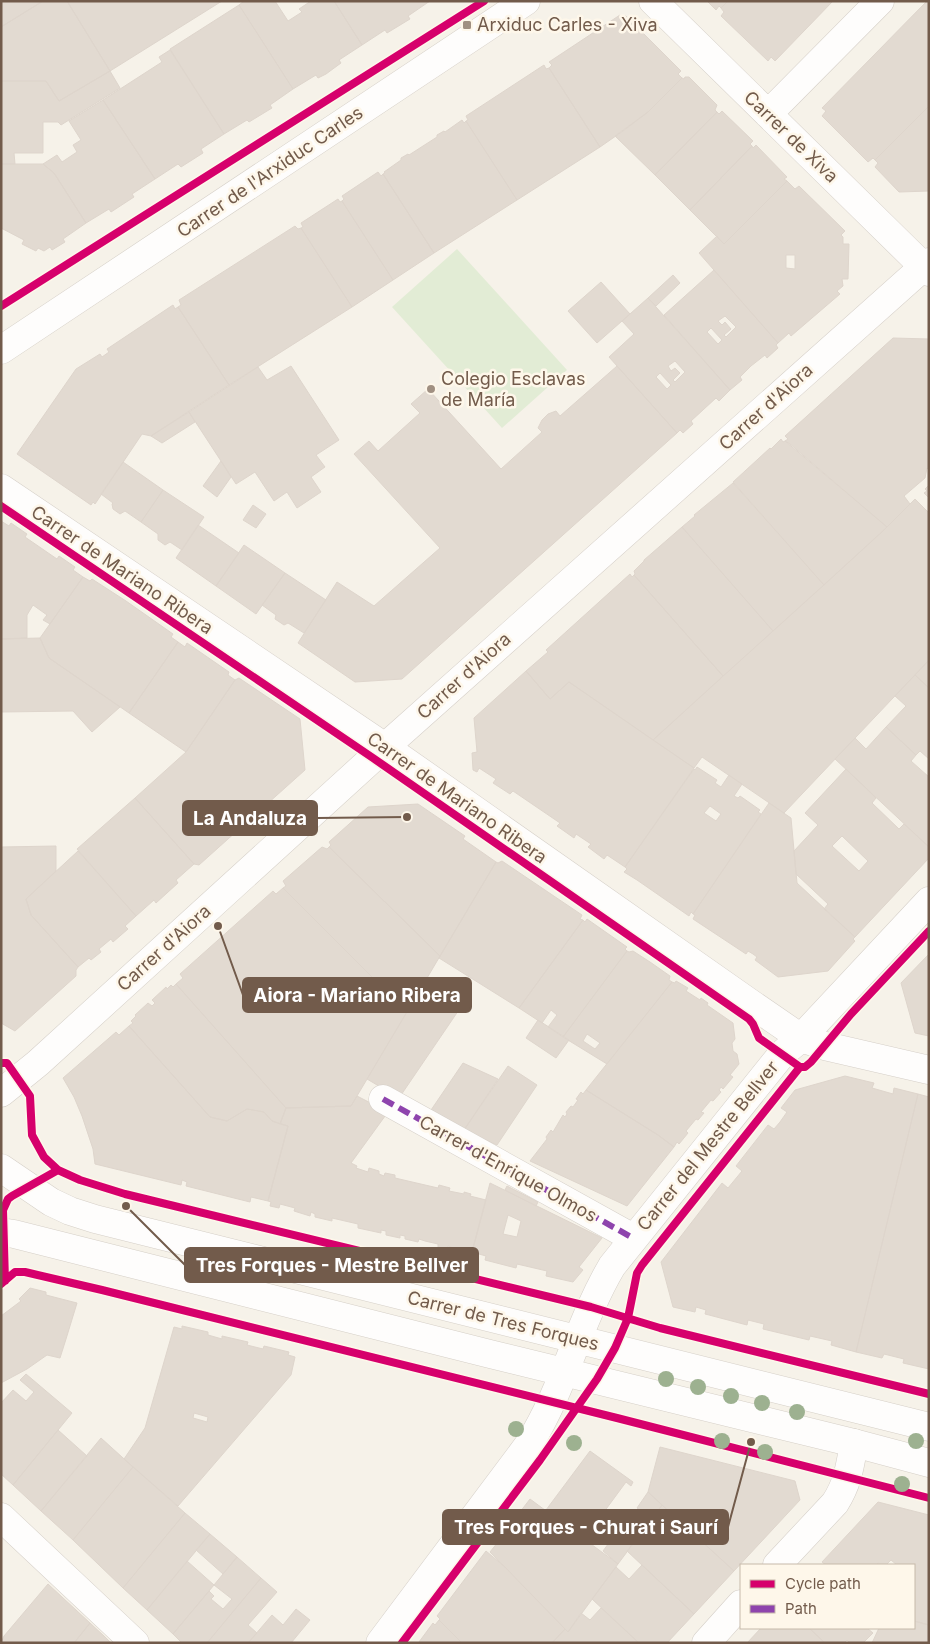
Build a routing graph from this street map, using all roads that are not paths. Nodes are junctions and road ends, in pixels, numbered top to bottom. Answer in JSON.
{"nodes":[{"id":1,"x":526,"y":1,"type":"edge"},
{"id":2,"x":653,"y":1,"type":"edge"},
{"id":3,"x":880,"y":1,"type":"edge"},
{"id":4,"x":768,"y":114,"type":"junction"},
{"id":5,"x":927,"y":267,"type":"edge"},
{"id":6,"x":5,"y":351,"type":"edge"},
{"id":7,"x":1,"y":488,"type":"edge"},
{"id":8,"x":385,"y":746,"type":"junction"},
{"id":9,"x":929,"y":901,"type":"edge"},
{"id":10,"x":801,"y":1038,"type":"junction"},
{"id":11,"x":929,"y":1070,"type":"edge"},
{"id":12,"x":1,"y":1093,"type":"edge"},
{"id":13,"x":383,"y":1099,"type":"dead end"},
{"id":14,"x":1,"y":1168,"type":"edge"},
{"id":15,"x":1,"y":1232,"type":"edge"},
{"id":16,"x":633,"y":1238,"type":"junction"},
{"id":17,"x":577,"y":1339,"type":"junction"},
{"id":18,"x":564,"y":1372,"type":"junction"},
{"id":19,"x":860,"y":1410,"type":"junction"},
{"id":20,"x":929,"y":1427,"type":"edge"},
{"id":21,"x":854,"y":1443,"type":"junction"},
{"id":22,"x":929,"y":1464,"type":"edge"},
{"id":23,"x":1,"y":1517,"type":"edge"},
{"id":24,"x":778,"y":1564,"type":"edge"},
{"id":25,"x":740,"y":1605,"type":"edge"},
{"id":26,"x":135,"y":1643,"type":"edge"},
{"id":27,"x":380,"y":1643,"type":"edge"},
{"id":28,"x":706,"y":1643,"type":"edge"}],
"edges":[{"from":1,"to":6,"type":"street","name":"Carrer de l'Arxiduc Carles"},
{"from":2,"to":4,"type":"street","name":"Carrer de Xiva"},
{"from":3,"to":4,"type":"street"},
{"from":4,"to":5,"type":"street","name":"Carrer de Xiva"},
{"from":5,"to":8,"type":"street","name":"Carrer d'Aiora"},
{"from":7,"to":8,"type":"street","name":"Carrer de Mariano Ribera"},
{"from":8,"to":10,"type":"street","name":"Carrer de Mariano Ribera"},
{"from":8,"to":12,"type":"street","name":"Carrer d'Aiora"},
{"from":9,"to":10,"type":"street","name":"Carrer del Mestre Bellver"},
{"from":10,"to":11,"type":"street","name":"Carrer de Mariano Ribera"},
{"from":10,"to":16,"type":"street","name":"Carrer del Mestre Bellver"},
{"from":13,"to":16,"type":"street","name":"Carrer d'Enrique Olmos"},
{"from":14,"to":17,"type":"street","name":"Carrer de Tres Forques"},
{"from":15,"to":18,"type":"street","name":"Carrer de Tres Forques"},
{"from":16,"to":17,"type":"street","name":"Carrer del Mestre Bellver"},
{"from":17,"to":18,"type":"street","name":"Carrer del Mestre Bellver"},
{"from":17,"to":19,"type":"street","name":"Carrer de Tres Forques"},
{"from":18,"to":21,"type":"street","name":"Carrer de Tres Forques"},
{"from":18,"to":27,"type":"street","name":"Carrer del Mestre Bellver"},
{"from":19,"to":20,"type":"street","name":"Carrer de Tres Forques"},
{"from":19,"to":21,"type":"street"},
{"from":21,"to":22,"type":"street","name":"Carrer de Tres Forques"},
{"from":21,"to":24,"type":"street"},
{"from":23,"to":26,"type":"street"},
{"from":25,"to":28,"type":"street"}]}
